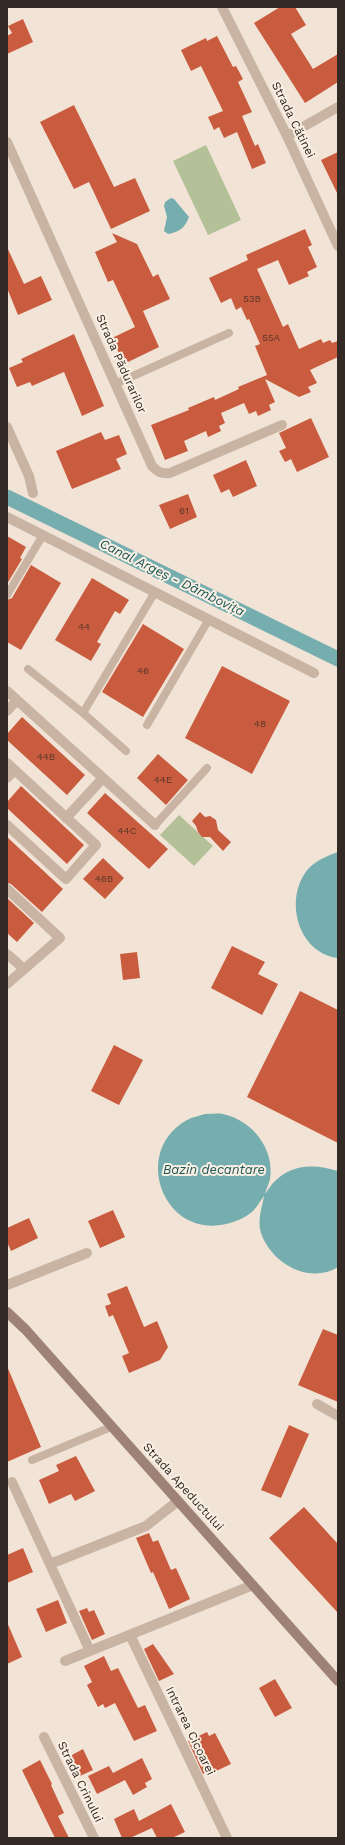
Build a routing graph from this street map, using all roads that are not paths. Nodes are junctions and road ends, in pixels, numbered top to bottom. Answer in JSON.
{"nodes":[{"id":1,"x":222,"y":7,"type":"edge"},
{"id":2,"x":338,"y":107,"type":"edge"},
{"id":3,"x":287,"y":136,"type":"junction"},
{"id":4,"x":7,"y":142,"type":"edge"},
{"id":5,"x":338,"y":246,"type":"edge"},
{"id":6,"x":229,"y":333,"type":"dead end"},
{"id":7,"x":115,"y":384,"type":"junction"},
{"id":8,"x":282,"y":425,"type":"dead end"},
{"id":9,"x":7,"y":427,"type":"edge"},
{"id":10,"x":33,"y":493,"type":"dead end"},
{"id":11,"x":7,"y":517,"type":"edge"},
{"id":12,"x":43,"y":535,"type":"junction"},
{"id":13,"x":155,"y":592,"type":"junction"},
{"id":14,"x":7,"y":595,"type":"edge"},
{"id":15,"x":209,"y":620,"type":"junction"},
{"id":16,"x":28,"y":669,"type":"dead end"},
{"id":17,"x":314,"y":673,"type":"dead end"},
{"id":18,"x":7,"y":691,"type":"edge"},
{"id":19,"x":17,"y":700,"type":"junction"},
{"id":20,"x":7,"y":711,"type":"edge"},
{"id":21,"x":83,"y":712,"type":"junction"},
{"id":22,"x":147,"y":725,"type":"dead end"},
{"id":23,"x":126,"y":751,"type":"dead end"},
{"id":24,"x":11,"y":766,"type":"edge"},
{"id":25,"x":207,"y":768,"type":"dead end"},
{"id":26,"x":7,"y":778,"type":"edge"},
{"id":27,"x":103,"y":778,"type":"junction"},
{"id":28,"x":66,"y":818,"type":"junction"},
{"id":29,"x":7,"y":825,"type":"edge"},
{"id":30,"x":155,"y":825,"type":"joint"},
{"id":31,"x":7,"y":889,"type":"edge"},
{"id":32,"x":7,"y":954,"type":"edge"},
{"id":33,"x":24,"y":969,"type":"junction"},
{"id":34,"x":7,"y":984,"type":"edge"},
{"id":35,"x":87,"y":1253,"type":"dead end"},
{"id":36,"x":7,"y":1285,"type":"edge"},
{"id":37,"x":7,"y":1312,"type":"edge"},
{"id":38,"x":318,"y":1404,"type":"dead end"},
{"id":39,"x":338,"y":1416,"type":"edge"},
{"id":40,"x":111,"y":1426,"type":"junction"},
{"id":41,"x":32,"y":1460,"type":"dead end"},
{"id":42,"x":12,"y":1482,"type":"dead end"},
{"id":43,"x":178,"y":1501,"type":"junction"},
{"id":44,"x":50,"y":1564,"type":"junction"},
{"id":45,"x":253,"y":1586,"type":"junction"},
{"id":46,"x":130,"y":1635,"type":"junction"},
{"id":47,"x":90,"y":1651,"type":"junction"},
{"id":48,"x":65,"y":1661,"type":"dead end"},
{"id":49,"x":338,"y":1681,"type":"edge"},
{"id":50,"x":44,"y":1737,"type":"dead end"},
{"id":51,"x":94,"y":1838,"type":"edge"},
{"id":52,"x":227,"y":1838,"type":"edge"}],
"edges":[{"from":1,"to":3,"type":"street","name":"Strada Cătinei"},
{"from":2,"to":3,"type":"street"},
{"from":3,"to":5,"type":"street","name":"Strada Cătinei"},
{"from":4,"to":7,"type":"street","name":"Strada Pădurarilor"},
{"from":6,"to":7,"type":"lane"},
{"from":7,"to":8,"type":"street","name":"Strada Pădurarilor"},
{"from":9,"to":10,"type":"street"},
{"from":11,"to":12,"type":"street"},
{"from":12,"to":13,"type":"street"},
{"from":12,"to":14,"type":"lane"},
{"from":13,"to":15,"type":"street"},
{"from":13,"to":21,"type":"lane"},
{"from":15,"to":17,"type":"street"},
{"from":15,"to":22,"type":"lane"},
{"from":16,"to":21,"type":"lane"},
{"from":18,"to":19,"type":"street"},
{"from":19,"to":20,"type":"street"},
{"from":19,"to":27,"type":"street"},
{"from":21,"to":23,"type":"lane"},
{"from":24,"to":26,"type":"street"},
{"from":24,"to":28,"type":"street"},
{"from":25,"to":30,"type":"lane"},
{"from":27,"to":28,"type":"street"},
{"from":27,"to":30,"type":"street"},
{"from":28,"to":29,"type":"street"},
{"from":31,"to":33,"type":"street"},
{"from":32,"to":33,"type":"street"},
{"from":33,"to":34,"type":"street"},
{"from":35,"to":36,"type":"street"},
{"from":37,"to":40,"type":"street","name":"Strada Apeductului"},
{"from":38,"to":39,"type":"street"},
{"from":40,"to":41,"type":"lane"},
{"from":40,"to":43,"type":"street","name":"Strada Apeductului"},
{"from":42,"to":44,"type":"street"},
{"from":43,"to":44,"type":"street"},
{"from":43,"to":45,"type":"street","name":"Strada Apeductului"},
{"from":44,"to":47,"type":"street"},
{"from":45,"to":46,"type":"street"},
{"from":45,"to":49,"type":"street","name":"Strada Apeductului"},
{"from":46,"to":47,"type":"street"},
{"from":46,"to":52,"type":"street","name":"Intrarea Cicoarei"},
{"from":47,"to":48,"type":"street"},
{"from":50,"to":51,"type":"street","name":"Strada Crinului"}]}
